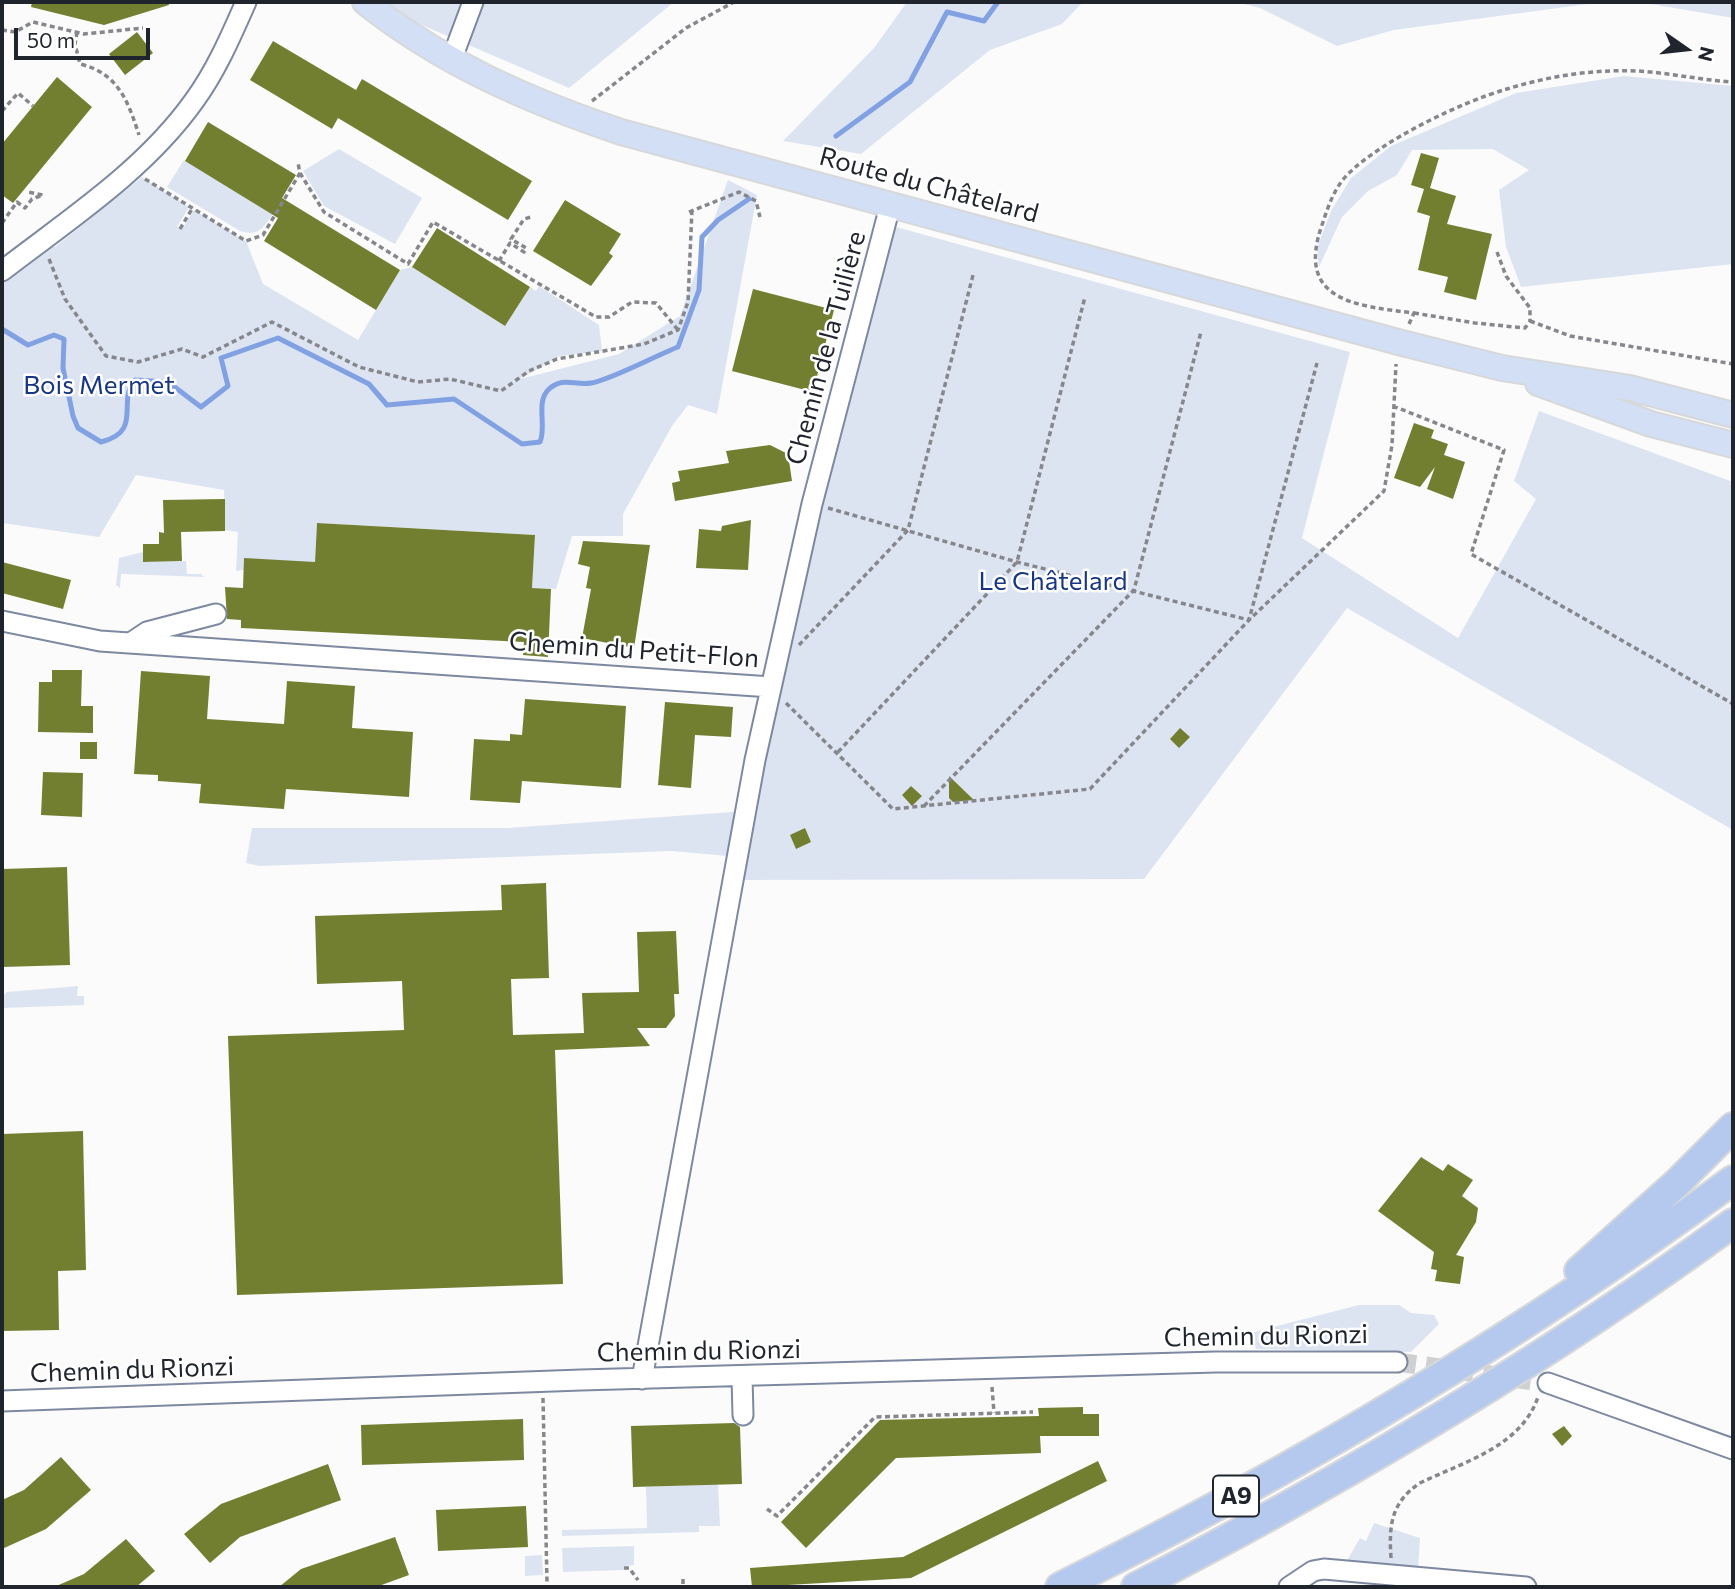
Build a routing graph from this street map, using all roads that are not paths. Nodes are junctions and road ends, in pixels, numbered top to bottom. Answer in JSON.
{"nodes":[{"id":1,"x":246,"y":2,"type":"edge"},
{"id":2,"x":365,"y":2,"type":"edge"},
{"id":3,"x":473,"y":2,"type":"edge"},
{"id":4,"x":451,"y":61,"type":"junction"},
{"id":5,"x":890,"y":206,"type":"junction"},
{"id":6,"x":2,"y":271,"type":"edge"},
{"id":7,"x":1502,"y":368,"type":"junction"},
{"id":8,"x":1733,"y":415,"type":"edge"},
{"id":9,"x":1733,"y":445,"type":"edge"},
{"id":10,"x":216,"y":614,"type":"dead end"},
{"id":11,"x":2,"y":621,"type":"edge"},
{"id":12,"x":131,"y":643,"type":"junction"},
{"id":13,"x":771,"y":687,"type":"junction"},
{"id":14,"x":1733,"y":1127,"type":"edge"},
{"id":15,"x":1733,"y":1180,"type":"edge"},
{"id":16,"x":1733,"y":1223,"type":"edge"},
{"id":17,"x":1504,"y":1339,"type":"junction"},
{"id":18,"x":1397,"y":1362,"type":"tunnel mouth"},
{"id":19,"x":742,"y":1377,"type":"junction"},
{"id":20,"x":642,"y":1380,"type":"junction"},
{"id":21,"x":1544,"y":1389,"type":"tunnel mouth"},
{"id":22,"x":2,"y":1401,"type":"edge"},
{"id":23,"x":743,"y":1415,"type":"dead end"},
{"id":24,"x":1733,"y":1449,"type":"edge"},
{"id":25,"x":1060,"y":1587,"type":"edge"},
{"id":26,"x":1136,"y":1587,"type":"edge"},
{"id":27,"x":1289,"y":1587,"type":"edge"},
{"id":28,"x":1526,"y":1587,"type":"edge"}],
"edges":[{"from":1,"to":6,"type":"street"},
{"from":2,"to":4,"type":"main road","name":"Route du Châtelard"},
{"from":3,"to":4,"type":"street"},
{"from":4,"to":5,"type":"main road","name":"Route du Châtelard"},
{"from":5,"to":7,"type":"main road","name":"Route du Châtelard"},
{"from":5,"to":13,"type":"street","name":"Chemin de la Tuilière"},
{"from":7,"to":8,"type":"main road","name":"Route du Châtelard"},
{"from":7,"to":9,"type":"main road","name":"Route du Châtelard"},
{"from":10,"to":12,"type":"street"},
{"from":11,"to":12,"type":"street","name":"Chemin du Petit-Flon"},
{"from":12,"to":13,"type":"street","name":"Chemin du Petit-Flon"},
{"from":13,"to":20,"type":"street","name":"Chemin du Petit-Flon"},
{"from":14,"to":17,"type":"highway"},
{"from":15,"to":17,"type":"highway","number":"A9"},
{"from":16,"to":26,"type":"highway","number":"A9"},
{"from":17,"to":25,"type":"highway","number":"A9"},
{"from":18,"to":19,"type":"street","name":"Chemin du Rionzi"},
{"from":19,"to":20,"type":"street","name":"Chemin du Rionzi"},
{"from":19,"to":23,"type":"street"},
{"from":20,"to":22,"type":"street","name":"Chemin du Rionzi"},
{"from":21,"to":24,"type":"street"},
{"from":27,"to":28,"type":"street"}]}
